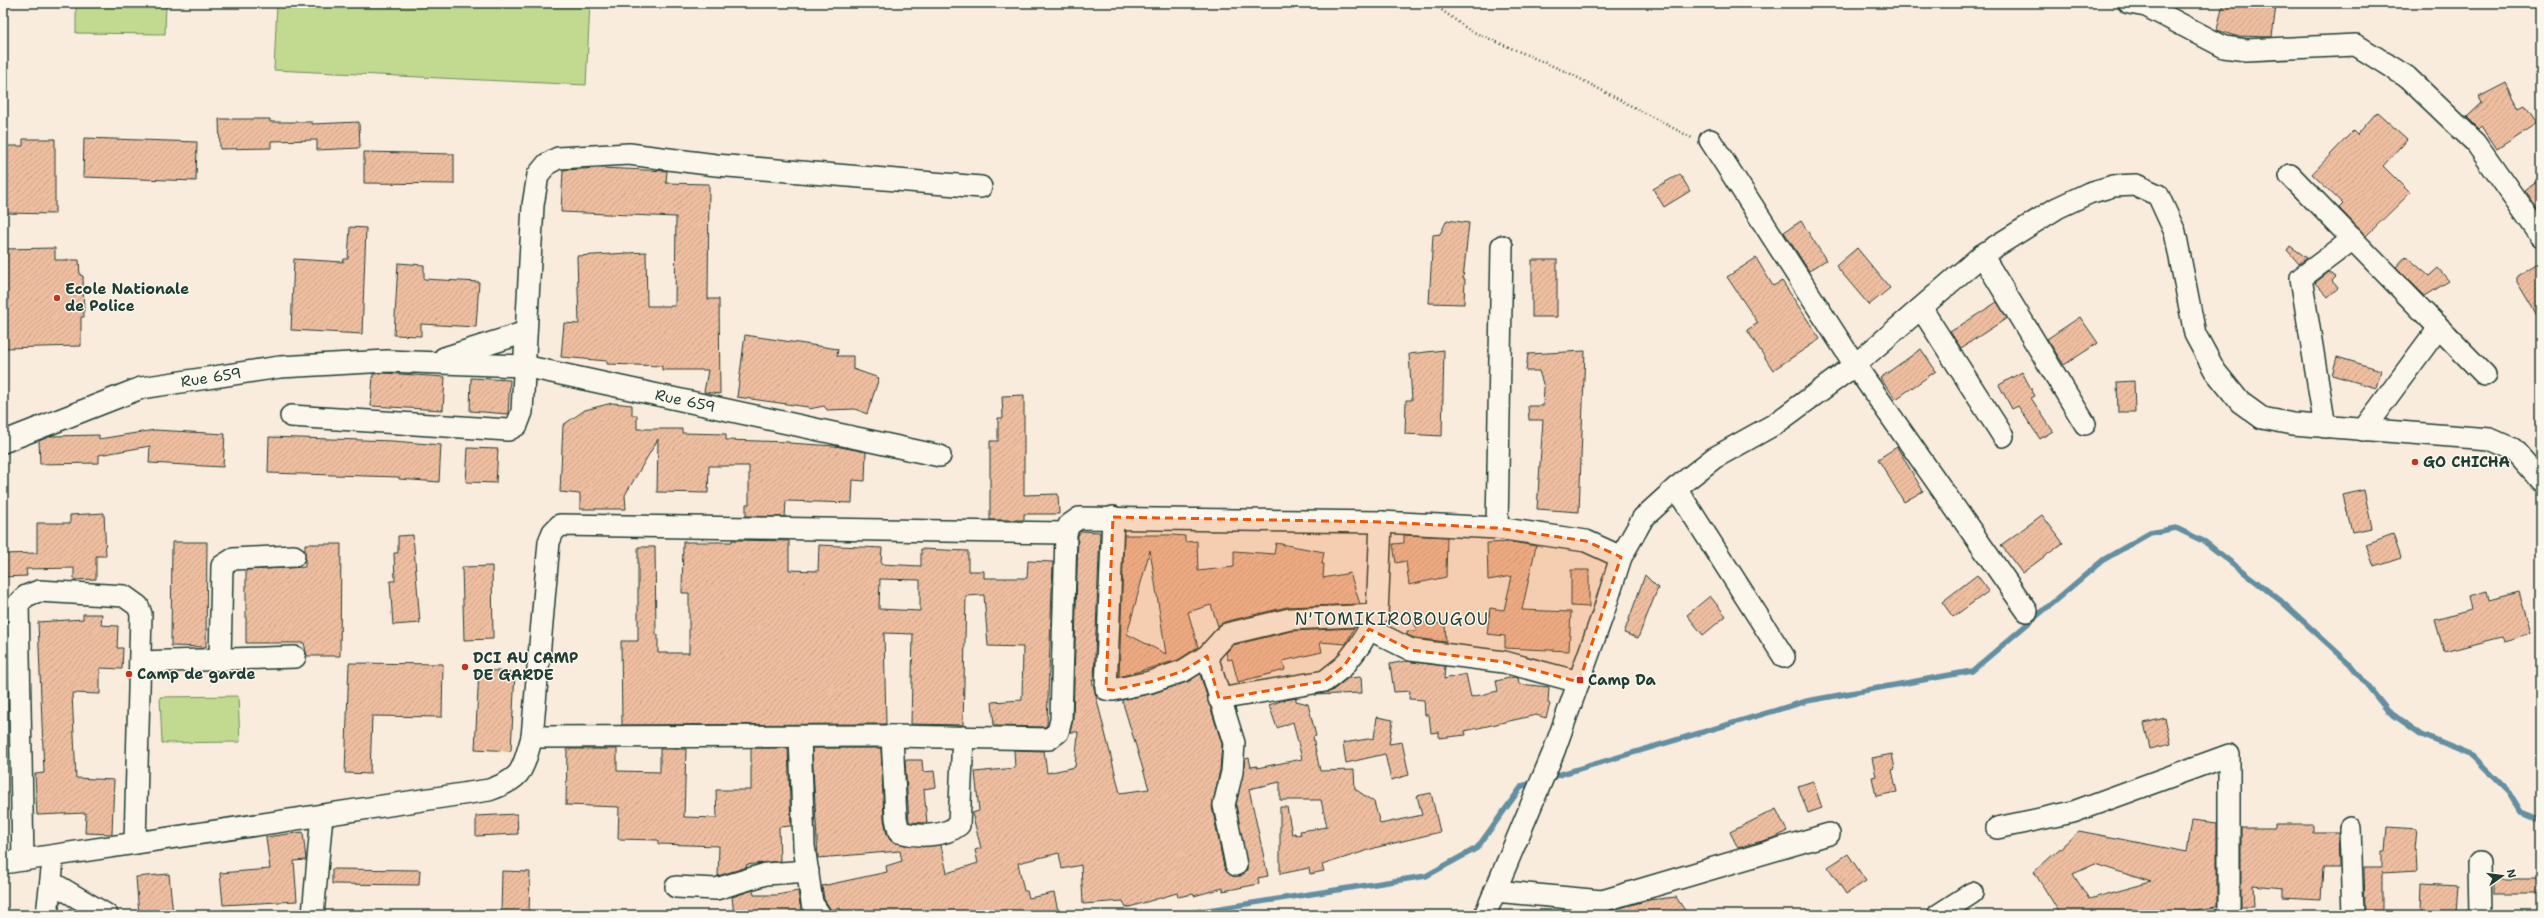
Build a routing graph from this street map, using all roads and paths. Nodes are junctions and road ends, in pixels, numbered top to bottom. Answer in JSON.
{"nodes":[{"id":1,"x":1432,"y":3,"type":"edge"},
{"id":2,"x":2129,"y":3,"type":"edge"},
{"id":3,"x":1710,"y":140,"type":"joint"},
{"id":4,"x":2290,"y":175,"type":"dead end"},
{"id":5,"x":981,"y":187,"type":"dead end"},
{"id":6,"x":2541,"y":236,"type":"edge"},
{"id":7,"x":2353,"y":239,"type":"junction"},
{"id":8,"x":1502,"y":246,"type":"dead end"},
{"id":9,"x":1982,"y":255,"type":"junction"},
{"id":10,"x":1921,"y":308,"type":"junction"},
{"id":11,"x":2439,"y":327,"type":"junction"},
{"id":12,"x":526,"y":332,"type":"junction"},
{"id":13,"x":429,"y":363,"type":"junction"},
{"id":14,"x":1855,"y":364,"type":"junction"},
{"id":15,"x":524,"y":366,"type":"junction"},
{"id":16,"x":2485,"y":375,"type":"dead end"},
{"id":17,"x":291,"y":416,"type":"dead end"},
{"id":18,"x":2085,"y":424,"type":"dead end"},
{"id":19,"x":2325,"y":427,"type":"junction"},
{"id":20,"x":2362,"y":430,"type":"junction"},
{"id":21,"x":2003,"y":436,"type":"dead end"},
{"id":22,"x":3,"y":442,"type":"edge"},
{"id":23,"x":940,"y":456,"type":"dead end"},
{"id":24,"x":2541,"y":481,"type":"edge"},
{"id":25,"x":1676,"y":488,"type":"junction"},
{"id":26,"x":1113,"y":517,"type":"junction"},
{"id":27,"x":1381,"y":522,"type":"junction"},
{"id":28,"x":1497,"y":528,"type":"junction"},
{"id":29,"x":1066,"y":533,"type":"junction"},
{"id":30,"x":294,"y":556,"type":"dead end"},
{"id":31,"x":1621,"y":557,"type":"junction"},
{"id":32,"x":2027,"y":611,"type":"dead end"},
{"id":33,"x":1373,"y":622,"type":"junction"},
{"id":34,"x":1207,"y":656,"type":"junction"},
{"id":35,"x":295,"y":657,"type":"dead end"},
{"id":36,"x":1784,"y":657,"type":"dead end"},
{"id":37,"x":220,"y":660,"type":"junction"},
{"id":38,"x":140,"y":662,"type":"junction"},
{"id":39,"x":1579,"y":682,"type":"junction"},
{"id":40,"x":1219,"y":699,"type":"junction"},
{"id":41,"x":800,"y":736,"type":"junction"},
{"id":42,"x":892,"y":736,"type":"junction"},
{"id":43,"x":532,"y":737,"type":"junction"},
{"id":44,"x":963,"y":737,"type":"junction"},
{"id":45,"x":322,"y":815,"type":"junction"},
{"id":46,"x":1997,"y":828,"type":"dead end"},
{"id":47,"x":2350,"y":828,"type":"dead end"},
{"id":48,"x":1829,"y":834,"type":"dead end"},
{"id":49,"x":135,"y":843,"type":"junction"},
{"id":50,"x":53,"y":856,"type":"junction"},
{"id":51,"x":13,"y":862,"type":"edge"},
{"id":52,"x":2479,"y":863,"type":"dead end"},
{"id":53,"x":1236,"y":865,"type":"dead end"},
{"id":54,"x":808,"y":871,"type":"junction"},
{"id":55,"x":51,"y":882,"type":"junction"},
{"id":56,"x":676,"y":887,"type":"dead end"},
{"id":57,"x":1495,"y":891,"type":"junction"},
{"id":58,"x":1972,"y":893,"type":"dead end"},
{"id":59,"x":47,"y":915,"type":"edge"},
{"id":60,"x":107,"y":915,"type":"edge"},
{"id":61,"x":313,"y":915,"type":"edge"},
{"id":62,"x":820,"y":915,"type":"edge"},
{"id":63,"x":1485,"y":915,"type":"edge"},
{"id":64,"x":1938,"y":915,"type":"edge"},
{"id":65,"x":2229,"y":915,"type":"edge"},
{"id":66,"x":2353,"y":915,"type":"edge"},
{"id":67,"x":2480,"y":915,"type":"edge"}],
"edges":[{"from":1,"to":3,"type":"path"},
{"from":2,"to":6,"type":"street"},
{"from":3,"to":14,"type":"street"},
{"from":4,"to":7,"type":"street"},
{"from":5,"to":12,"type":"street"},
{"from":7,"to":11,"type":"street"},
{"from":7,"to":19,"type":"street"},
{"from":8,"to":28,"type":"street"},
{"from":9,"to":10,"type":"street"},
{"from":9,"to":18,"type":"street"},
{"from":9,"to":19,"type":"street"},
{"from":10,"to":14,"type":"street"},
{"from":10,"to":21,"type":"street"},
{"from":11,"to":16,"type":"street"},
{"from":11,"to":20,"type":"street"},
{"from":12,"to":13,"type":"street","name":"Rue 659"},
{"from":12,"to":15,"type":"street"},
{"from":13,"to":15,"type":"street","name":"Rue 659"},
{"from":13,"to":22,"type":"street","name":"Rue 659"},
{"from":14,"to":25,"type":"street"},
{"from":14,"to":32,"type":"street"},
{"from":15,"to":17,"type":"street"},
{"from":15,"to":23,"type":"street","name":"Rue 659"},
{"from":19,"to":20,"type":"street"},
{"from":20,"to":24,"type":"street"},
{"from":25,"to":31,"type":"street"},
{"from":25,"to":36,"type":"street"},
{"from":26,"to":27,"type":"street"},
{"from":26,"to":29,"type":"street"},
{"from":26,"to":34,"type":"street"},
{"from":27,"to":28,"type":"street"},
{"from":27,"to":33,"type":"street"},
{"from":28,"to":31,"type":"street"},
{"from":29,"to":43,"type":"street"},
{"from":29,"to":44,"type":"street"},
{"from":30,"to":37,"type":"street"},
{"from":31,"to":39,"type":"street"},
{"from":33,"to":34,"type":"street"},
{"from":33,"to":39,"type":"street"},
{"from":33,"to":40,"type":"street"},
{"from":34,"to":40,"type":"street"},
{"from":35,"to":37,"type":"street"},
{"from":37,"to":38,"type":"street"},
{"from":38,"to":49,"type":"street"},
{"from":38,"to":51,"type":"street"},
{"from":39,"to":57,"type":"street"},
{"from":40,"to":53,"type":"street"},
{"from":41,"to":42,"type":"street"},
{"from":41,"to":43,"type":"street"},
{"from":41,"to":54,"type":"street"},
{"from":42,"to":44,"type":"street"},
{"from":42,"to":44,"type":"street"},
{"from":43,"to":45,"type":"street"},
{"from":45,"to":49,"type":"street"},
{"from":45,"to":61,"type":"street"},
{"from":46,"to":65,"type":"street"},
{"from":47,"to":66,"type":"street"},
{"from":48,"to":57,"type":"street"},
{"from":49,"to":50,"type":"street"},
{"from":50,"to":51,"type":"street"},
{"from":50,"to":55,"type":"street"},
{"from":52,"to":67,"type":"street"},
{"from":54,"to":56,"type":"street"},
{"from":54,"to":62,"type":"street"},
{"from":55,"to":59,"type":"street"},
{"from":55,"to":60,"type":"street"},
{"from":57,"to":63,"type":"street"},
{"from":58,"to":64,"type":"street"}]}
